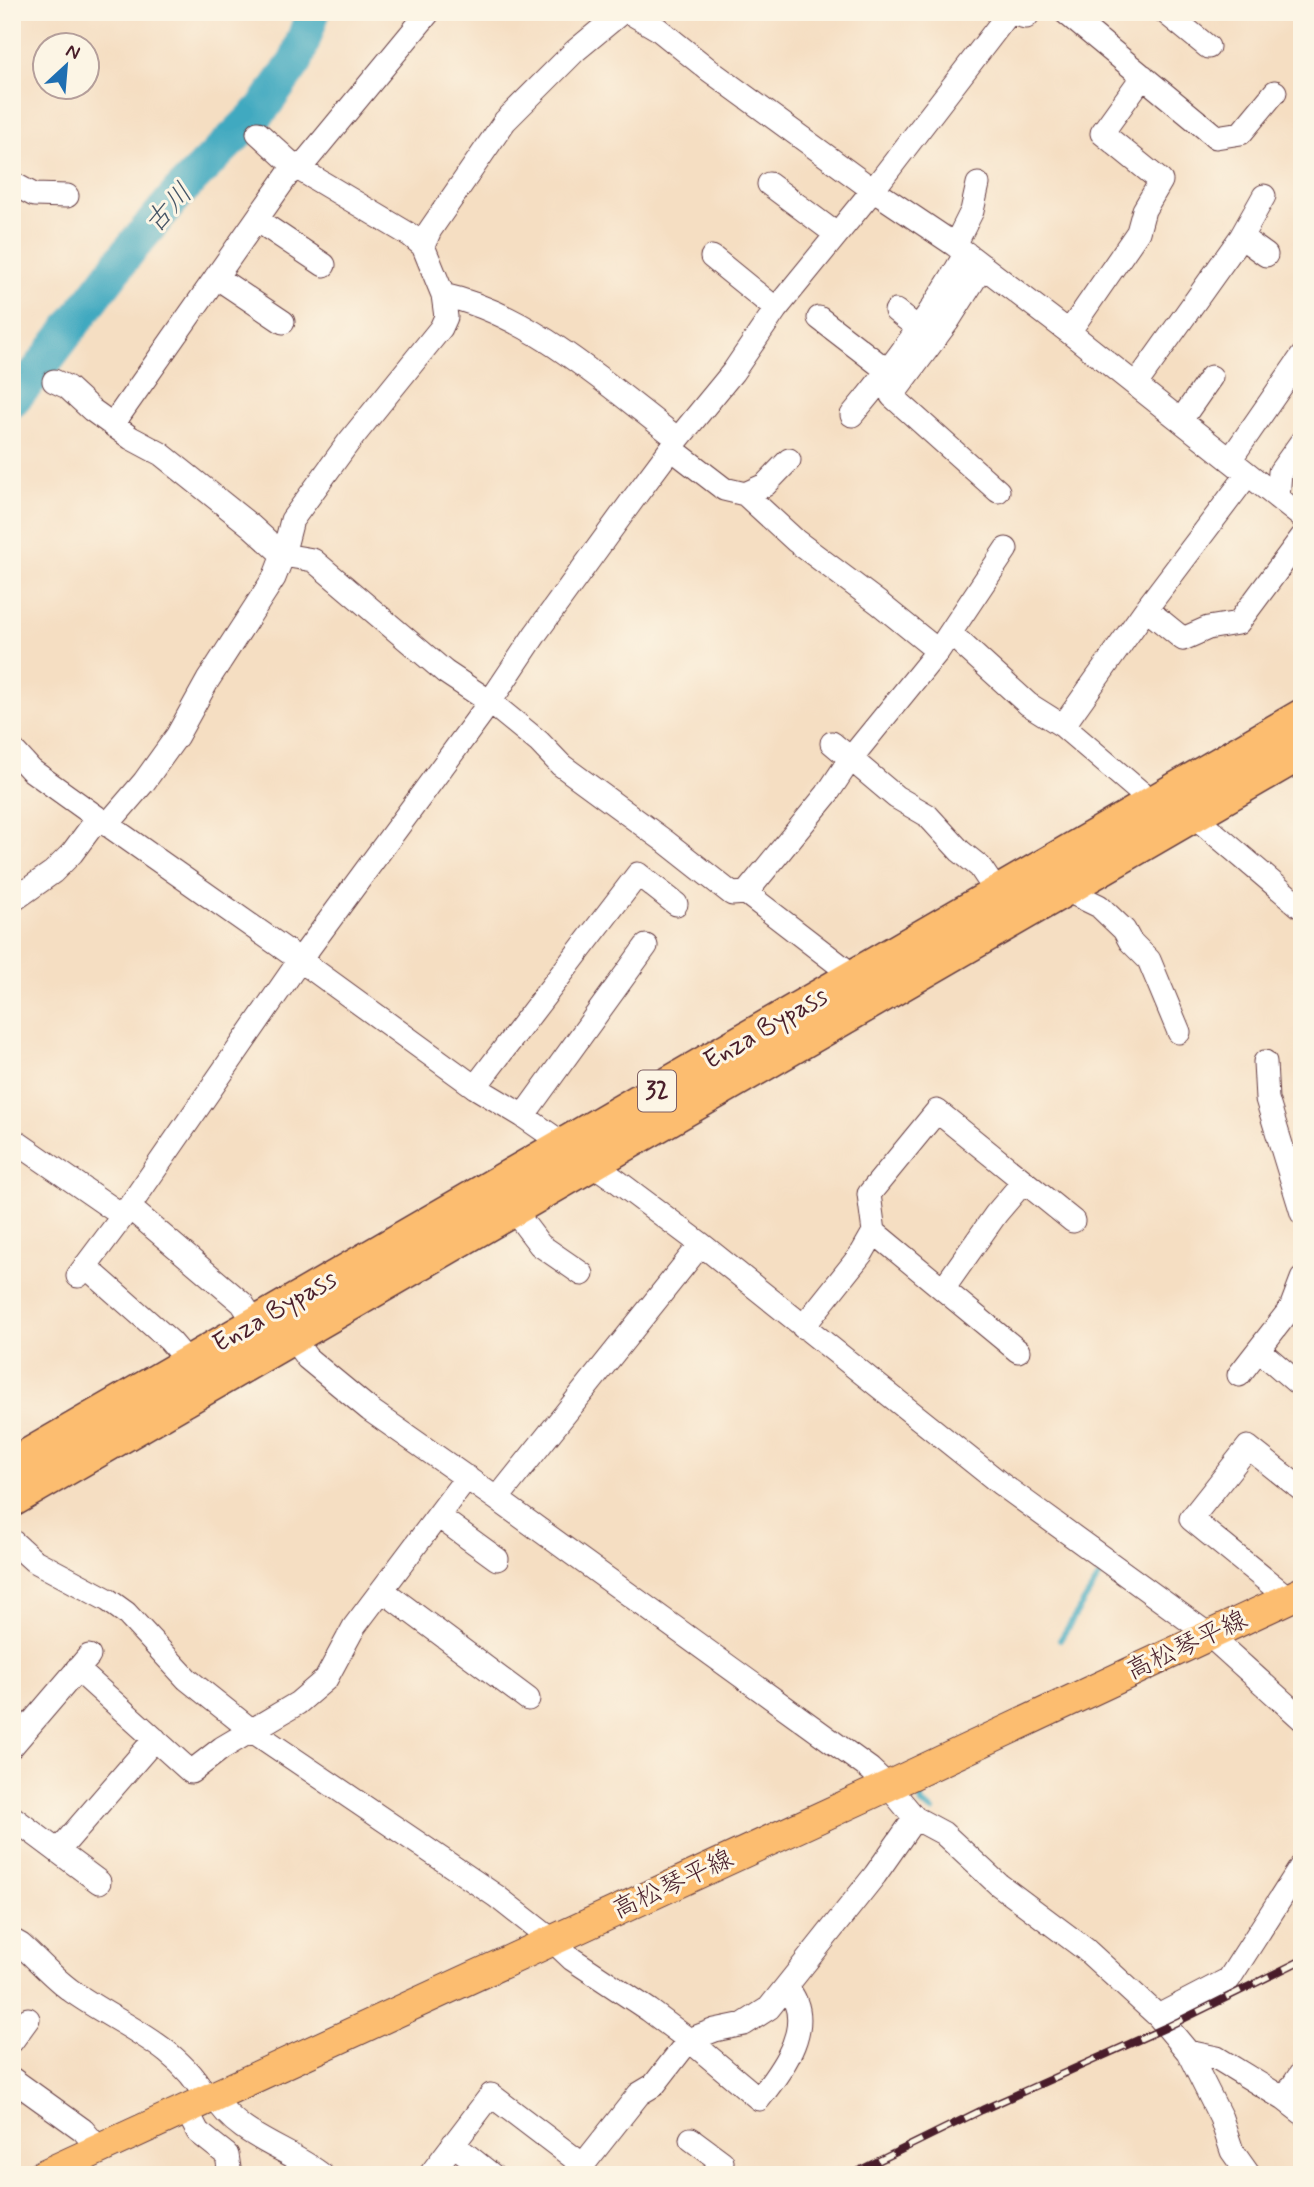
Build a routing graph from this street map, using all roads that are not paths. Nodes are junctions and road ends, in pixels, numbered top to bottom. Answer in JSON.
{"nodes":[{"id":1,"x":429,"y":12,"type":"edge"},
{"id":2,"x":622,"y":12,"type":"edge"},
{"id":3,"x":629,"y":12,"type":"edge"},
{"id":4,"x":1030,"y":12,"type":"edge"},
{"id":5,"x":1065,"y":12,"type":"edge"},
{"id":6,"x":1165,"y":12,"type":"edge"},
{"id":7,"x":1209,"y":47,"type":"dead end"},
{"id":8,"x":1143,"y":76,"type":"junction"},
{"id":9,"x":1275,"y":92,"type":"dead end"},
{"id":10,"x":258,"y":133,"type":"dead end"},
{"id":11,"x":294,"y":166,"type":"junction"},
{"id":12,"x":12,"y":183,"type":"edge"},
{"id":13,"x":769,"y":184,"type":"dead end"},
{"id":14,"x":978,"y":184,"type":"dead end"},
{"id":15,"x":873,"y":190,"type":"junction"},
{"id":16,"x":67,"y":196,"type":"dead end"},
{"id":17,"x":1264,"y":196,"type":"dead end"},
{"id":18,"x":257,"y":220,"type":"junction"},
{"id":19,"x":836,"y":234,"type":"junction"},
{"id":20,"x":1241,"y":237,"type":"junction"},
{"id":21,"x":423,"y":246,"type":"junction"},
{"id":22,"x":968,"y":255,"type":"junction"},
{"id":23,"x":1266,"y":255,"type":"dead end"},
{"id":24,"x":712,"y":257,"type":"dead end"},
{"id":25,"x":324,"y":265,"type":"dead end"},
{"id":26,"x":216,"y":277,"type":"junction"},
{"id":27,"x":443,"y":295,"type":"junction"},
{"id":28,"x":776,"y":309,"type":"junction"},
{"id":29,"x":896,"y":311,"type":"dead end"},
{"id":30,"x":819,"y":318,"type":"dead end"},
{"id":31,"x":283,"y":322,"type":"dead end"},
{"id":32,"x":919,"y":329,"type":"junction"},
{"id":33,"x":1069,"y":332,"type":"junction"},
{"id":34,"x":1302,"y":356,"type":"edge"},
{"id":35,"x":889,"y":372,"type":"junction"},
{"id":36,"x":1211,"y":377,"type":"dead end"},
{"id":37,"x":54,"y":381,"type":"dead end"},
{"id":38,"x":1136,"y":384,"type":"junction"},
{"id":39,"x":852,"y":415,"type":"dead end"},
{"id":40,"x":1181,"y":420,"type":"junction"},
{"id":41,"x":113,"y":424,"type":"junction"},
{"id":42,"x":1301,"y":442,"type":"edge"},
{"id":43,"x":675,"y":444,"type":"junction"},
{"id":44,"x":789,"y":460,"type":"dead end"},
{"id":45,"x":1239,"y":467,"type":"junction"},
{"id":46,"x":998,"y":491,"type":"dead end"},
{"id":47,"x":745,"y":494,"type":"junction"},
{"id":48,"x":1278,"y":498,"type":"junction"},
{"id":49,"x":1302,"y":517,"type":"edge"},
{"id":50,"x":1302,"y":537,"type":"edge"},
{"id":51,"x":1006,"y":549,"type":"dead end"},
{"id":52,"x":283,"y":555,"type":"junction"},
{"id":53,"x":1146,"y":610,"type":"junction"},
{"id":54,"x":944,"y":642,"type":"junction"},
{"id":55,"x":490,"y":702,"type":"junction"},
{"id":56,"x":1302,"y":717,"type":"edge"},
{"id":57,"x":1063,"y":726,"type":"junction"},
{"id":58,"x":832,"y":743,"type":"dead end"},
{"id":59,"x":12,"y":749,"type":"edge"},
{"id":60,"x":1302,"y":751,"type":"edge"},
{"id":61,"x":851,"y":758,"type":"junction"},
{"id":62,"x":1153,"y":803,"type":"junction"},
{"id":63,"x":1193,"y":814,"type":"junction"},
{"id":64,"x":102,"y":822,"type":"junction"},
{"id":65,"x":1066,"y":890,"type":"junction"},
{"id":66,"x":746,"y":893,"type":"junction"},
{"id":67,"x":998,"y":894,"type":"junction"},
{"id":68,"x":12,"y":901,"type":"edge"},
{"id":69,"x":676,"y":904,"type":"dead end"},
{"id":70,"x":1302,"y":908,"type":"edge"},
{"id":71,"x":646,"y":946,"type":"dead end"},
{"id":72,"x":300,"y":960,"type":"junction"},
{"id":73,"x":855,"y":977,"type":"junction"},
{"id":74,"x":1179,"y":1032,"type":"dead end"},
{"id":75,"x":1265,"y":1062,"type":"dead end"},
{"id":76,"x":475,"y":1087,"type":"junction"},
{"id":77,"x":523,"y":1116,"type":"junction"},
{"id":78,"x":12,"y":1139,"type":"edge"},
{"id":79,"x":577,"y":1154,"type":"junction"},
{"id":80,"x":1295,"y":1165,"type":"edge"},
{"id":81,"x":1024,"y":1181,"type":"junction"},
{"id":82,"x":512,"y":1208,"type":"junction"},
{"id":83,"x":126,"y":1211,"type":"junction"},
{"id":84,"x":1302,"y":1213,"type":"edge"},
{"id":85,"x":1073,"y":1221,"type":"dead end"},
{"id":86,"x":874,"y":1232,"type":"junction"},
{"id":87,"x":701,"y":1244,"type":"junction"},
{"id":88,"x":582,"y":1274,"type":"dead end"},
{"id":89,"x":1302,"y":1279,"type":"edge"},
{"id":90,"x":943,"y":1289,"type":"junction"},
{"id":91,"x":1297,"y":1311,"type":"edge"},
{"id":92,"x":256,"y":1323,"type":"junction"},
{"id":93,"x":803,"y":1327,"type":"junction"},
{"id":94,"x":292,"y":1336,"type":"junction"},
{"id":95,"x":1259,"y":1350,"type":"junction"},
{"id":96,"x":1018,"y":1351,"type":"dead end"},
{"id":97,"x":188,"y":1362,"type":"junction"},
{"id":98,"x":1239,"y":1375,"type":"dead end"},
{"id":99,"x":1302,"y":1387,"type":"edge"},
{"id":100,"x":12,"y":1466,"type":"edge"},
{"id":101,"x":467,"y":1478,"type":"junction"},
{"id":102,"x":1302,"y":1490,"type":"edge"},
{"id":103,"x":12,"y":1499,"type":"edge"},
{"id":104,"x":497,"y":1499,"type":"junction"},
{"id":105,"x":438,"y":1516,"type":"junction"},
{"id":106,"x":12,"y":1541,"type":"edge"},
{"id":107,"x":497,"y":1559,"type":"dead end"},
{"id":108,"x":382,"y":1590,"type":"junction"},
{"id":109,"x":1295,"y":1595,"type":"edge"},
{"id":110,"x":1209,"y":1635,"type":"junction"},
{"id":111,"x":527,"y":1699,"type":"dead end"},
{"id":112,"x":1302,"y":1719,"type":"edge"},
{"id":113,"x":251,"y":1730,"type":"junction"},
{"id":114,"x":155,"y":1739,"type":"junction"},
{"id":115,"x":12,"y":1746,"type":"edge"},
{"id":116,"x":888,"y":1786,"type":"junction"},
{"id":117,"x":12,"y":1817,"type":"edge"},
{"id":118,"x":915,"y":1818,"type":"junction"},
{"id":119,"x":58,"y":1852,"type":"junction"},
{"id":120,"x":1302,"y":1866,"type":"edge"},
{"id":121,"x":99,"y":1882,"type":"dead end"},
{"id":122,"x":12,"y":1940,"type":"edge"},
{"id":123,"x":552,"y":1940,"type":"junction"},
{"id":124,"x":786,"y":1987,"type":"junction"},
{"id":125,"x":1158,"y":2016,"type":"junction"},
{"id":126,"x":29,"y":2019,"type":"dead end"},
{"id":127,"x":690,"y":2040,"type":"junction"},
{"id":128,"x":12,"y":2041,"type":"edge"},
{"id":129,"x":1188,"y":2052,"type":"junction"},
{"id":130,"x":1302,"y":2072,"type":"edge"},
{"id":131,"x":12,"y":2079,"type":"edge"},
{"id":132,"x":203,"y":2101,"type":"junction"},
{"id":133,"x":1293,"y":2106,"type":"edge"},
{"id":134,"x":691,"y":2138,"type":"dead end"},
{"id":135,"x":453,"y":2144,"type":"junction"},
{"id":136,"x":99,"y":2149,"type":"junction"},
{"id":137,"x":580,"y":2171,"type":"edge"},
{"id":138,"x":43,"y":2175,"type":"edge"},
{"id":139,"x":230,"y":2175,"type":"edge"},
{"id":140,"x":322,"y":2175,"type":"edge"},
{"id":141,"x":430,"y":2175,"type":"edge"},
{"id":142,"x":492,"y":2175,"type":"edge"},
{"id":143,"x":712,"y":2175,"type":"edge"},
{"id":144,"x":1249,"y":2175,"type":"edge"}],
"edges":[{"from":1,"to":11,"type":"street"},
{"from":2,"to":21,"type":"street"},
{"from":3,"to":15,"type":"street"},
{"from":4,"to":15,"type":"street"},
{"from":5,"to":8,"type":"street"},
{"from":6,"to":7,"type":"street"},
{"from":8,"to":9,"type":"street"},
{"from":8,"to":33,"type":"street"},
{"from":10,"to":11,"type":"street"},
{"from":11,"to":18,"type":"street"},
{"from":11,"to":21,"type":"street"},
{"from":12,"to":16,"type":"street"},
{"from":13,"to":19,"type":"street"},
{"from":14,"to":22,"type":"street"},
{"from":15,"to":19,"type":"street"},
{"from":15,"to":22,"type":"street"},
{"from":17,"to":20,"type":"street"},
{"from":18,"to":25,"type":"street"},
{"from":18,"to":26,"type":"street"},
{"from":19,"to":28,"type":"street"},
{"from":20,"to":23,"type":"street"},
{"from":20,"to":38,"type":"street"},
{"from":21,"to":27,"type":"street"},
{"from":22,"to":32,"type":"street"},
{"from":22,"to":33,"type":"street"},
{"from":22,"to":46,"type":"street"},
{"from":24,"to":28,"type":"street"},
{"from":26,"to":31,"type":"street"},
{"from":26,"to":41,"type":"street"},
{"from":27,"to":43,"type":"street"},
{"from":27,"to":52,"type":"street"},
{"from":28,"to":43,"type":"street"},
{"from":29,"to":32,"type":"street"},
{"from":30,"to":35,"type":"street"},
{"from":32,"to":35,"type":"street"},
{"from":33,"to":38,"type":"street"},
{"from":34,"to":45,"type":"street"},
{"from":35,"to":39,"type":"street"},
{"from":36,"to":40,"type":"street"},
{"from":37,"to":41,"type":"street"},
{"from":38,"to":40,"type":"street"},
{"from":40,"to":45,"type":"street"},
{"from":41,"to":52,"type":"street"},
{"from":42,"to":48,"type":"street"},
{"from":43,"to":47,"type":"street"},
{"from":43,"to":55,"type":"street"},
{"from":44,"to":47,"type":"street"},
{"from":45,"to":48,"type":"street"},
{"from":45,"to":53,"type":"street"},
{"from":47,"to":54,"type":"street"},
{"from":48,"to":49,"type":"street"},
{"from":50,"to":53,"type":"street"},
{"from":51,"to":54,"type":"street"},
{"from":52,"to":55,"type":"street"},
{"from":52,"to":64,"type":"street"},
{"from":53,"to":57,"type":"street"},
{"from":54,"to":57,"type":"street"},
{"from":54,"to":61,"type":"street"},
{"from":55,"to":66,"type":"street"},
{"from":55,"to":72,"type":"street"},
{"from":56,"to":62,"type":"highway","name":"Enza Bypass","number":"32"},
{"from":57,"to":62,"type":"street"},
{"from":58,"to":61,"type":"street"},
{"from":59,"to":64,"type":"street"},
{"from":60,"to":63,"type":"highway","name":"Enza Bypass","number":"32"},
{"from":61,"to":66,"type":"street"},
{"from":61,"to":67,"type":"street"},
{"from":62,"to":67,"type":"highway","name":"Enza Bypass","number":"32"},
{"from":63,"to":65,"type":"highway","name":"Enza Bypass","number":"32"},
{"from":63,"to":70,"type":"street"},
{"from":64,"to":68,"type":"street"},
{"from":64,"to":72,"type":"street"},
{"from":65,"to":74,"type":"street"},
{"from":65,"to":79,"type":"highway","name":"Enza Bypass","number":"32"},
{"from":66,"to":73,"type":"street"},
{"from":67,"to":73,"type":"highway","name":"Enza Bypass","number":"32"},
{"from":69,"to":76,"type":"street"},
{"from":71,"to":77,"type":"street"},
{"from":72,"to":76,"type":"street"},
{"from":72,"to":83,"type":"street"},
{"from":73,"to":79,"type":"highway","name":"Enza Bypass","number":"32"},
{"from":75,"to":80,"type":"street"},
{"from":76,"to":77,"type":"street"},
{"from":77,"to":79,"type":"street"},
{"from":78,"to":83,"type":"street"},
{"from":79,"to":82,"type":"highway","name":"Enza Bypass","number":"32"},
{"from":79,"to":87,"type":"street"},
{"from":79,"to":92,"type":"highway","name":"Enza Bypass","number":"32"},
{"from":80,"to":84,"type":"street"},
{"from":81,"to":85,"type":"street"},
{"from":81,"to":86,"type":"street"},
{"from":81,"to":90,"type":"street"},
{"from":82,"to":88,"type":"street"},
{"from":82,"to":94,"type":"highway","name":"Enza Bypass","number":"32"},
{"from":83,"to":92,"type":"street"},
{"from":83,"to":97,"type":"street"},
{"from":86,"to":90,"type":"street"},
{"from":86,"to":93,"type":"street"},
{"from":87,"to":93,"type":"street"},
{"from":87,"to":104,"type":"street"},
{"from":89,"to":91,"type":"street"},
{"from":90,"to":96,"type":"street"},
{"from":91,"to":95,"type":"street"},
{"from":92,"to":94,"type":"highway"},
{"from":92,"to":97,"type":"highway","name":"Enza Bypass","number":"32"},
{"from":93,"to":110,"type":"street"},
{"from":94,"to":101,"type":"street"},
{"from":94,"to":103,"type":"highway","name":"Enza Bypass","number":"32"},
{"from":95,"to":98,"type":"street"},
{"from":95,"to":99,"type":"street"},
{"from":97,"to":100,"type":"highway","name":"Enza Bypass","number":"32"},
{"from":101,"to":104,"type":"street"},
{"from":101,"to":105,"type":"street"},
{"from":102,"to":109,"type":"street"},
{"from":104,"to":116,"type":"street"},
{"from":105,"to":107,"type":"street"},
{"from":105,"to":108,"type":"street"},
{"from":106,"to":113,"type":"street"},
{"from":108,"to":111,"type":"street"},
{"from":108,"to":113,"type":"street"},
{"from":109,"to":110,"type":"main road","name":"高松琴平線"},
{"from":110,"to":112,"type":"street"},
{"from":110,"to":116,"type":"main road","name":"高松琴平線"},
{"from":113,"to":114,"type":"street"},
{"from":113,"to":123,"type":"street"},
{"from":114,"to":115,"type":"street"},
{"from":114,"to":119,"type":"street"},
{"from":116,"to":118,"type":"street"},
{"from":116,"to":123,"type":"main road","name":"高松琴平線"},
{"from":117,"to":119,"type":"street"},
{"from":118,"to":124,"type":"street"},
{"from":118,"to":125,"type":"street"},
{"from":119,"to":121,"type":"street"},
{"from":120,"to":125,"type":"street"},
{"from":122,"to":132,"type":"street"},
{"from":123,"to":127,"type":"street"},
{"from":123,"to":132,"type":"main road","name":"高松琴平線"},
{"from":124,"to":127,"type":"street"},
{"from":124,"to":127,"type":"street"},
{"from":125,"to":129,"type":"street"},
{"from":126,"to":128,"type":"street"},
{"from":127,"to":137,"type":"street"},
{"from":129,"to":133,"type":"street"},
{"from":129,"to":144,"type":"street"},
{"from":130,"to":133,"type":"street"},
{"from":131,"to":136,"type":"street"},
{"from":132,"to":136,"type":"main road","name":"高松琴平線"},
{"from":132,"to":139,"type":"street"},
{"from":132,"to":140,"type":"street"},
{"from":134,"to":143,"type":"street"},
{"from":135,"to":137,"type":"street"},
{"from":135,"to":141,"type":"street"},
{"from":135,"to":142,"type":"street"},
{"from":136,"to":138,"type":"main road","name":"高松琴平線"}]}
